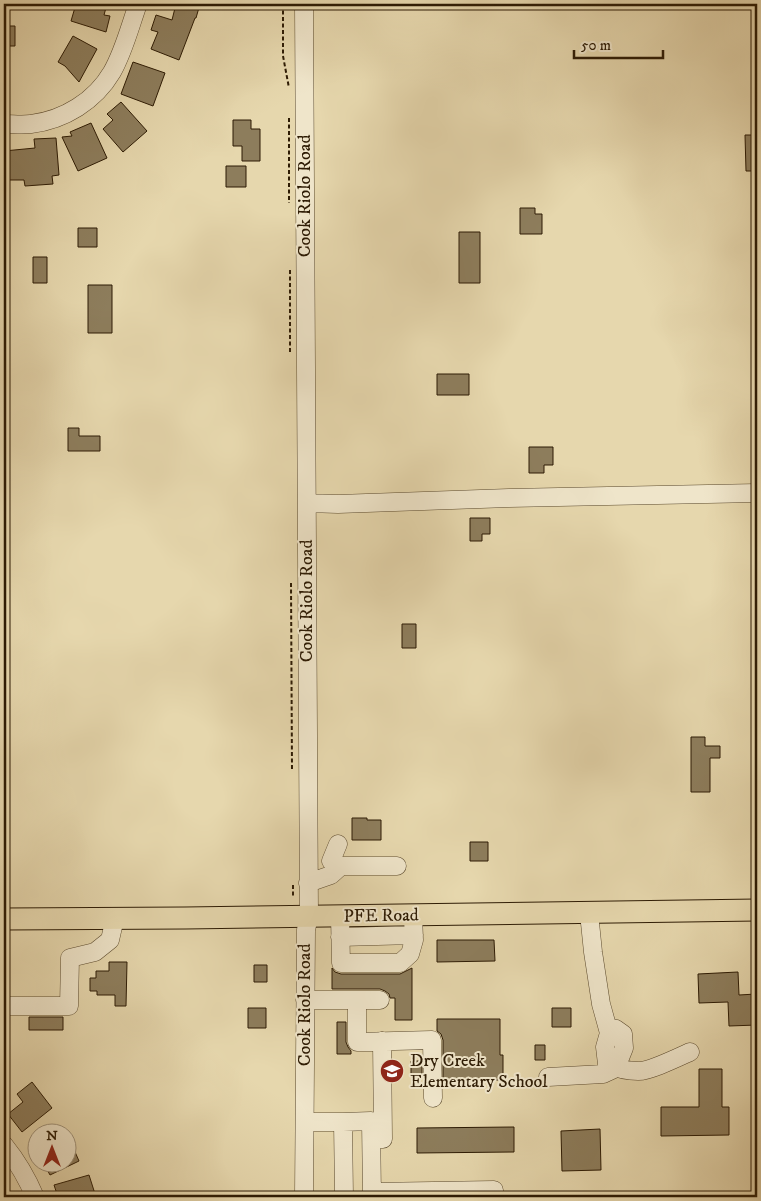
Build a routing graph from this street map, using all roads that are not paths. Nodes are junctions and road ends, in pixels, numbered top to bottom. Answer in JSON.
{"nodes":[{"id":1,"x":138,"y":4,"type":"edge"},
{"id":2,"x":304,"y":4,"type":"edge"},
{"id":3,"x":4,"y":124,"type":"edge"},
{"id":4,"x":757,"y":493,"type":"edge"},
{"id":5,"x":307,"y":503,"type":"junction"},
{"id":6,"x":338,"y":844,"type":"dead end"},
{"id":7,"x":341,"y":866,"type":"junction"},
{"id":8,"x":397,"y":866,"type":"dead end"},
{"id":9,"x":308,"y":883,"type":"junction"},
{"id":10,"x":757,"y":910,"type":"edge"},
{"id":11,"x":589,"y":912,"type":"junction"},
{"id":12,"x":308,"y":916,"type":"junction"},
{"id":13,"x":116,"y":918,"type":"junction"},
{"id":14,"x":4,"y":919,"type":"edge"},
{"id":15,"x":413,"y":925,"type":"junction"},
{"id":16,"x":340,"y":926,"type":"junction"},
{"id":17,"x":305,"y":1000,"type":"junction"},
{"id":18,"x":357,"y":1000,"type":"junction"},
{"id":19,"x":380,"y":1000,"type":"dead end"},
{"id":20,"x":4,"y":1006,"type":"edge"},
{"id":21,"x":382,"y":1041,"type":"junction"},
{"id":22,"x":690,"y":1052,"type":"dead end"},
{"id":23,"x":616,"y":1068,"type":"junction"},
{"id":24,"x":548,"y":1077,"type":"dead end"},
{"id":25,"x":434,"y":1098,"type":"dead end"},
{"id":26,"x":305,"y":1122,"type":"junction"},
{"id":27,"x":343,"y":1122,"type":"junction"},
{"id":28,"x":4,"y":1145,"type":"edge"},
{"id":29,"x":378,"y":1195,"type":"edge"},
{"id":30,"x":35,"y":1197,"type":"edge"},
{"id":31,"x":304,"y":1197,"type":"edge"},
{"id":32,"x":344,"y":1197,"type":"edge"},
{"id":33,"x":494,"y":1197,"type":"edge"}],
"edges":[{"from":1,"to":3,"type":"street"},
{"from":2,"to":5,"type":"street","name":"Cook Riolo Road"},
{"from":4,"to":5,"type":"street"},
{"from":5,"to":9,"type":"street","name":"Cook Riolo Road"},
{"from":6,"to":7,"type":"street"},
{"from":7,"to":8,"type":"street"},
{"from":7,"to":9,"type":"street"},
{"from":9,"to":12,"type":"street","name":"Cook Riolo Road"},
{"from":10,"to":11,"type":"main road","name":"PFE Road"},
{"from":11,"to":15,"type":"main road","name":"PFE Road"},
{"from":11,"to":23,"type":"street"},
{"from":12,"to":13,"type":"main road","name":"PFE Road"},
{"from":12,"to":16,"type":"main road","name":"PFE Road"},
{"from":12,"to":17,"type":"street","name":"Cook Riolo Road"},
{"from":13,"to":14,"type":"main road","name":"PFE Road"},
{"from":13,"to":20,"type":"street"},
{"from":15,"to":16,"type":"main road","name":"PFE Road"},
{"from":15,"to":16,"type":"street"},
{"from":17,"to":18,"type":"street"},
{"from":17,"to":26,"type":"street","name":"Cook Riolo Road"},
{"from":18,"to":19,"type":"street"},
{"from":18,"to":21,"type":"street"},
{"from":21,"to":25,"type":"street"},
{"from":21,"to":29,"type":"street"},
{"from":22,"to":23,"type":"street"},
{"from":23,"to":24,"type":"street"},
{"from":26,"to":27,"type":"street"},
{"from":26,"to":31,"type":"street","name":"Cook Riolo Road"},
{"from":27,"to":29,"type":"street"},
{"from":27,"to":32,"type":"street"},
{"from":28,"to":30,"type":"street"},
{"from":29,"to":33,"type":"street"}]}
